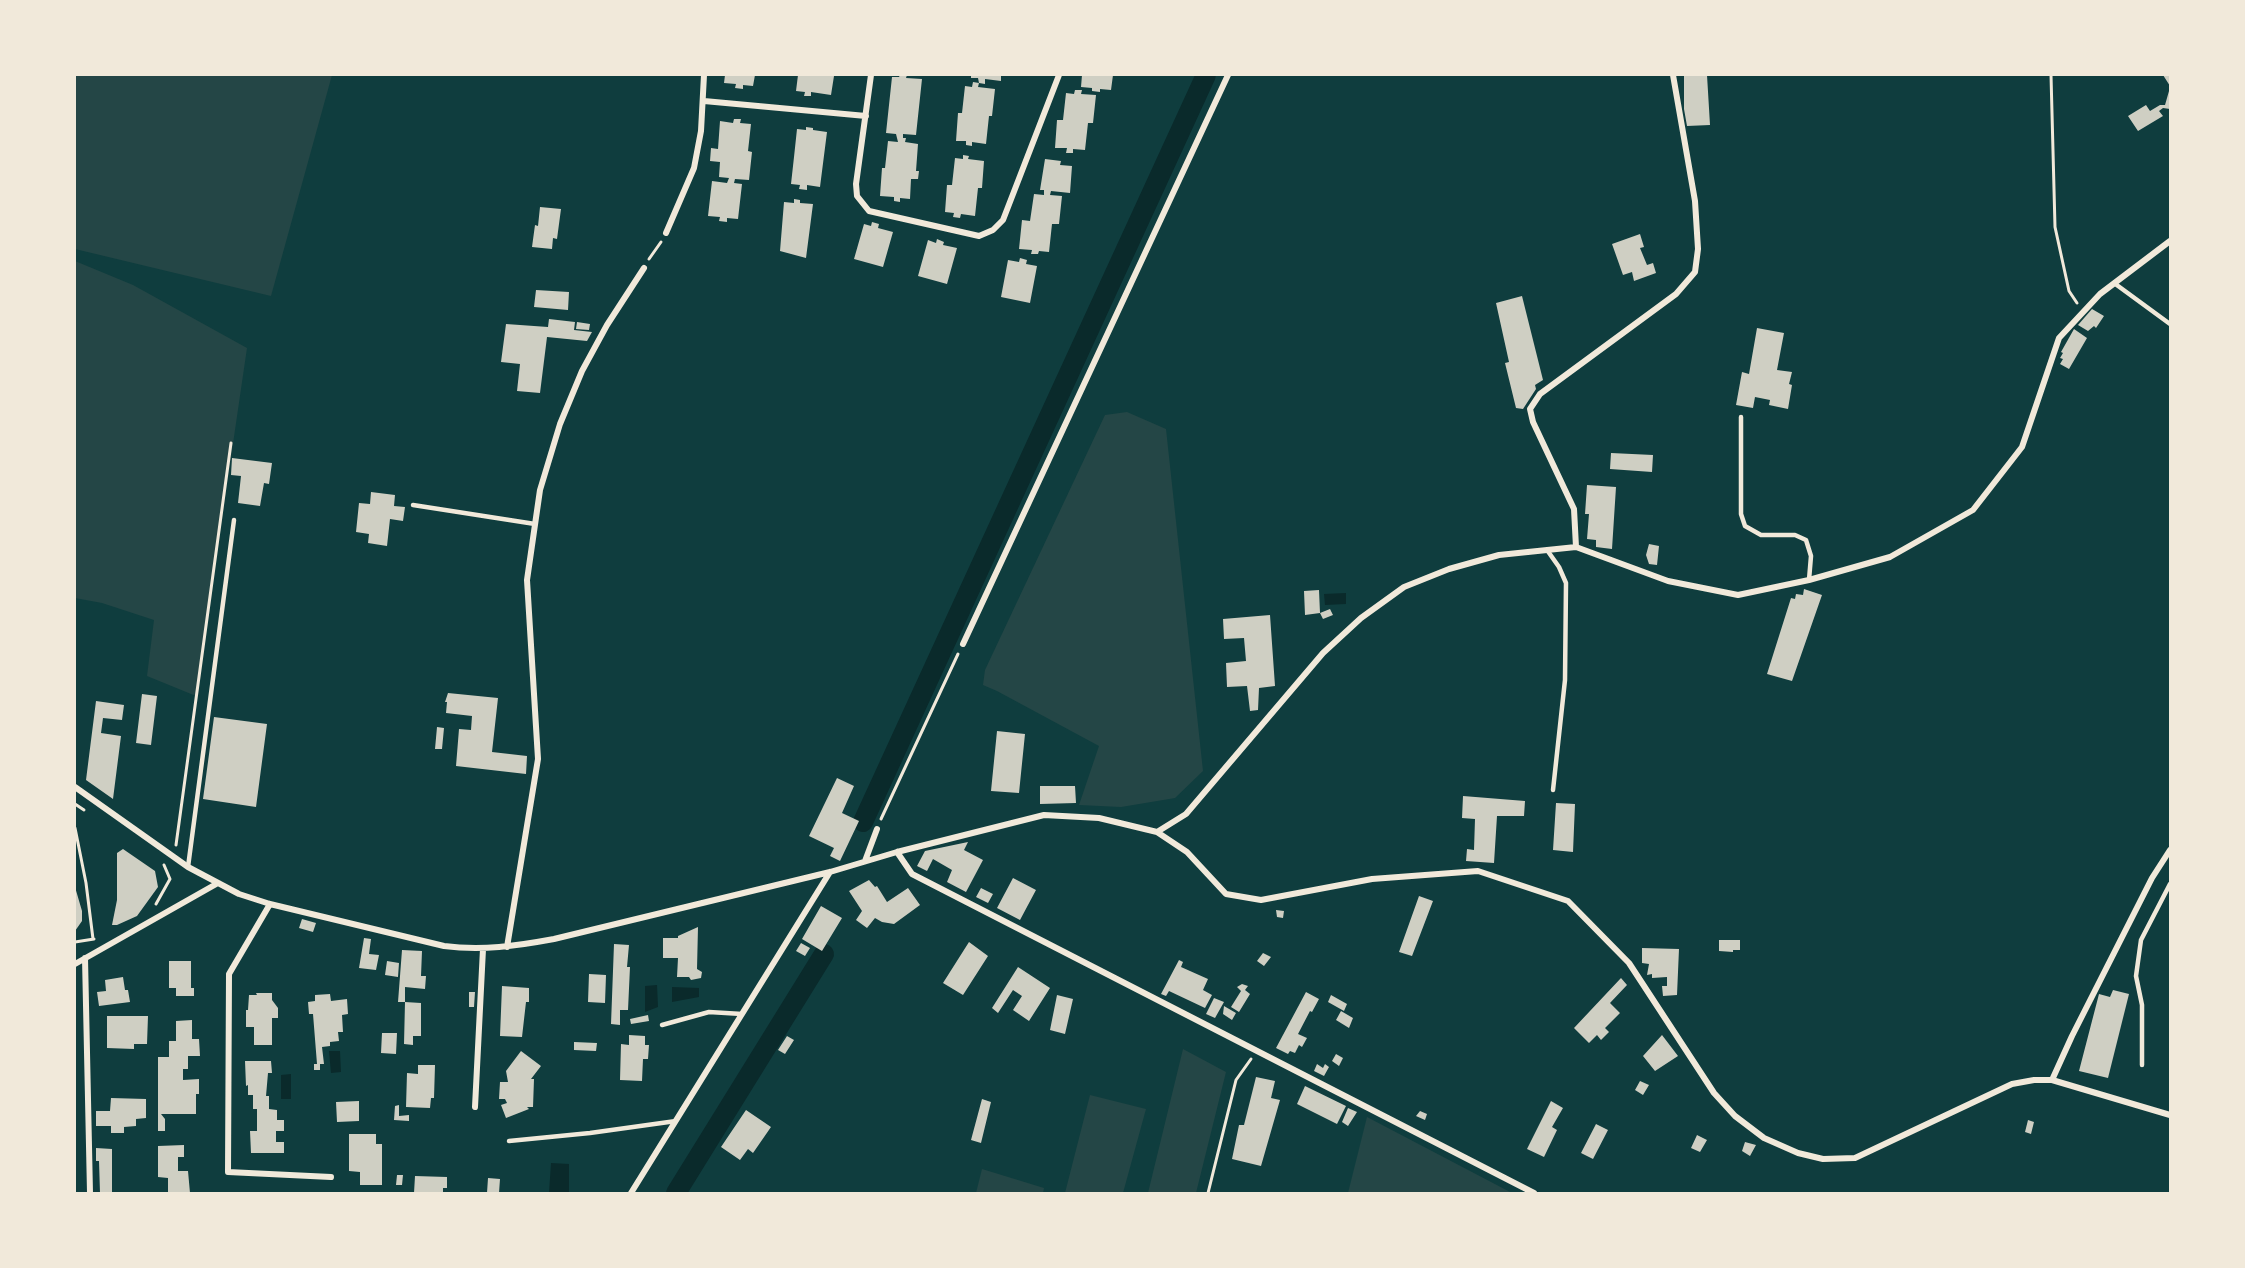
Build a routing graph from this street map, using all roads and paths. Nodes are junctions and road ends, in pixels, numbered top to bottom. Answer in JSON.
{"nodes":[{"id":1,"x":704,"y":75,"type":"edge"},
{"id":2,"x":871,"y":75,"type":"edge"},
{"id":3,"x":1059,"y":75,"type":"edge"},
{"id":4,"x":1228,"y":75,"type":"edge"},
{"id":5,"x":1673,"y":75,"type":"edge"},
{"id":6,"x":2051,"y":75,"type":"edge"},
{"id":7,"x":704,"y":101,"type":"junction"},
{"id":8,"x":866,"y":116,"type":"junction"},
{"id":9,"x":666,"y":233,"type":"joint"},
{"id":10,"x":2170,"y":241,"type":"edge"},
{"id":11,"x":644,"y":268,"type":"joint"},
{"id":12,"x":2114,"y":283,"type":"junction"},
{"id":13,"x":2083,"y":312,"type":"junction"},
{"id":14,"x":2170,"y":324,"type":"edge"},
{"id":15,"x":1741,"y":417,"type":"dead end"},
{"id":16,"x":231,"y":442,"type":"dead end"},
{"id":17,"x":413,"y":505,"type":"dead end"},
{"id":18,"x":234,"y":520,"type":"dead end"},
{"id":19,"x":535,"y":524,"type":"junction"},
{"id":20,"x":1576,"y":547,"type":"junction"},
{"id":21,"x":1547,"y":550,"type":"junction"},
{"id":22,"x":1809,"y":580,"type":"junction"},
{"id":23,"x":963,"y":644,"type":"joint"},
{"id":24,"x":75,"y":787,"type":"edge"},
{"id":25,"x":1553,"y":790,"type":"dead end"},
{"id":26,"x":75,"y":804,"type":"edge"},
{"id":27,"x":92,"y":815,"type":"dead end"},
{"id":28,"x":75,"y":828,"type":"edge"},
{"id":29,"x":877,"y":829,"type":"joint"},
{"id":30,"x":1157,"y":832,"type":"junction"},
{"id":31,"x":2170,"y":850,"type":"edge"},
{"id":32,"x":897,"y":852,"type":"junction"},
{"id":33,"x":171,"y":855,"type":"junction"},
{"id":34,"x":865,"y":861,"type":"junction"},
{"id":35,"x":163,"y":862,"type":"dead end"},
{"id":36,"x":188,"y":867,"type":"junction"},
{"id":37,"x":165,"y":868,"type":"junction"},
{"id":38,"x":830,"y":872,"type":"junction"},
{"id":39,"x":218,"y":883,"type":"junction"},
{"id":40,"x":2170,"y":884,"type":"edge"},
{"id":41,"x":270,"y":904,"type":"junction"},
{"id":42,"x":154,"y":905,"type":"dead end"},
{"id":43,"x":99,"y":938,"type":"dead end"},
{"id":44,"x":93,"y":939,"type":"junction"},
{"id":45,"x":75,"y":942,"type":"edge"},
{"id":46,"x":507,"y":947,"type":"junction"},
{"id":47,"x":483,"y":949,"type":"junction"},
{"id":48,"x":95,"y":952,"type":"junction"},
{"id":49,"x":85,"y":958,"type":"junction"},
{"id":50,"x":75,"y":964,"type":"edge"},
{"id":51,"x":742,"y":1014,"type":"junction"},
{"id":52,"x":662,"y":1025,"type":"dead end"},
{"id":53,"x":1257,"y":1051,"type":"junction"},
{"id":54,"x":2142,"y":1065,"type":"dead end"},
{"id":55,"x":2052,"y":1080,"type":"junction"},
{"id":56,"x":475,"y":1107,"type":"dead end"},
{"id":57,"x":2170,"y":1115,"type":"edge"},
{"id":58,"x":676,"y":1121,"type":"junction"},
{"id":59,"x":509,"y":1141,"type":"dead end"},
{"id":60,"x":331,"y":1177,"type":"dead end"},
{"id":61,"x":90,"y":1193,"type":"edge"},
{"id":62,"x":631,"y":1193,"type":"edge"},
{"id":63,"x":1208,"y":1193,"type":"edge"},
{"id":64,"x":1534,"y":1193,"type":"edge"}],
"edges":[{"from":1,"to":7,"type":"street"},
{"from":2,"to":8,"type":"street"},
{"from":3,"to":8,"type":"street"},
{"from":4,"to":23,"type":"street"},
{"from":5,"to":20,"type":"street"},
{"from":6,"to":13,"type":"path"},
{"from":7,"to":8,"type":"street"},
{"from":7,"to":9,"type":"street"},
{"from":9,"to":11,"type":"path"},
{"from":10,"to":12,"type":"street"},
{"from":11,"to":19,"type":"street"},
{"from":12,"to":13,"type":"street"},
{"from":12,"to":14,"type":"lane"},
{"from":13,"to":22,"type":"street"},
{"from":15,"to":22,"type":"lane"},
{"from":16,"to":33,"type":"path"},
{"from":17,"to":19,"type":"lane"},
{"from":18,"to":36,"type":"lane"},
{"from":19,"to":46,"type":"street"},
{"from":20,"to":21,"type":"street"},
{"from":20,"to":22,"type":"street"},
{"from":21,"to":25,"type":"lane"},
{"from":21,"to":30,"type":"street"},
{"from":23,"to":29,"type":"path"},
{"from":24,"to":33,"type":"street"},
{"from":26,"to":27,"type":"path"},
{"from":28,"to":44,"type":"path"},
{"from":29,"to":34,"type":"street"},
{"from":30,"to":32,"type":"street"},
{"from":30,"to":55,"type":"street"},
{"from":31,"to":55,"type":"street"},
{"from":32,"to":34,"type":"street"},
{"from":32,"to":53,"type":"street"},
{"from":33,"to":36,"type":"street"},
{"from":33,"to":37,"type":"path"},
{"from":34,"to":38,"type":"street"},
{"from":35,"to":37,"type":"path"},
{"from":36,"to":39,"type":"street"},
{"from":37,"to":42,"type":"path"},
{"from":38,"to":46,"type":"street"},
{"from":38,"to":51,"type":"street"},
{"from":39,"to":41,"type":"street"},
{"from":39,"to":48,"type":"street"},
{"from":40,"to":54,"type":"lane"},
{"from":41,"to":47,"type":"street"},
{"from":41,"to":60,"type":"street"},
{"from":43,"to":44,"type":"path"},
{"from":44,"to":45,"type":"path"},
{"from":44,"to":48,"type":"path"},
{"from":46,"to":47,"type":"street"},
{"from":47,"to":56,"type":"street"},
{"from":48,"to":49,"type":"street"},
{"from":49,"to":50,"type":"street"},
{"from":49,"to":61,"type":"street"},
{"from":51,"to":52,"type":"lane"},
{"from":51,"to":58,"type":"street"},
{"from":53,"to":63,"type":"path"},
{"from":53,"to":64,"type":"street"},
{"from":55,"to":57,"type":"street"},
{"from":58,"to":59,"type":"lane"},
{"from":58,"to":62,"type":"street"}]}
